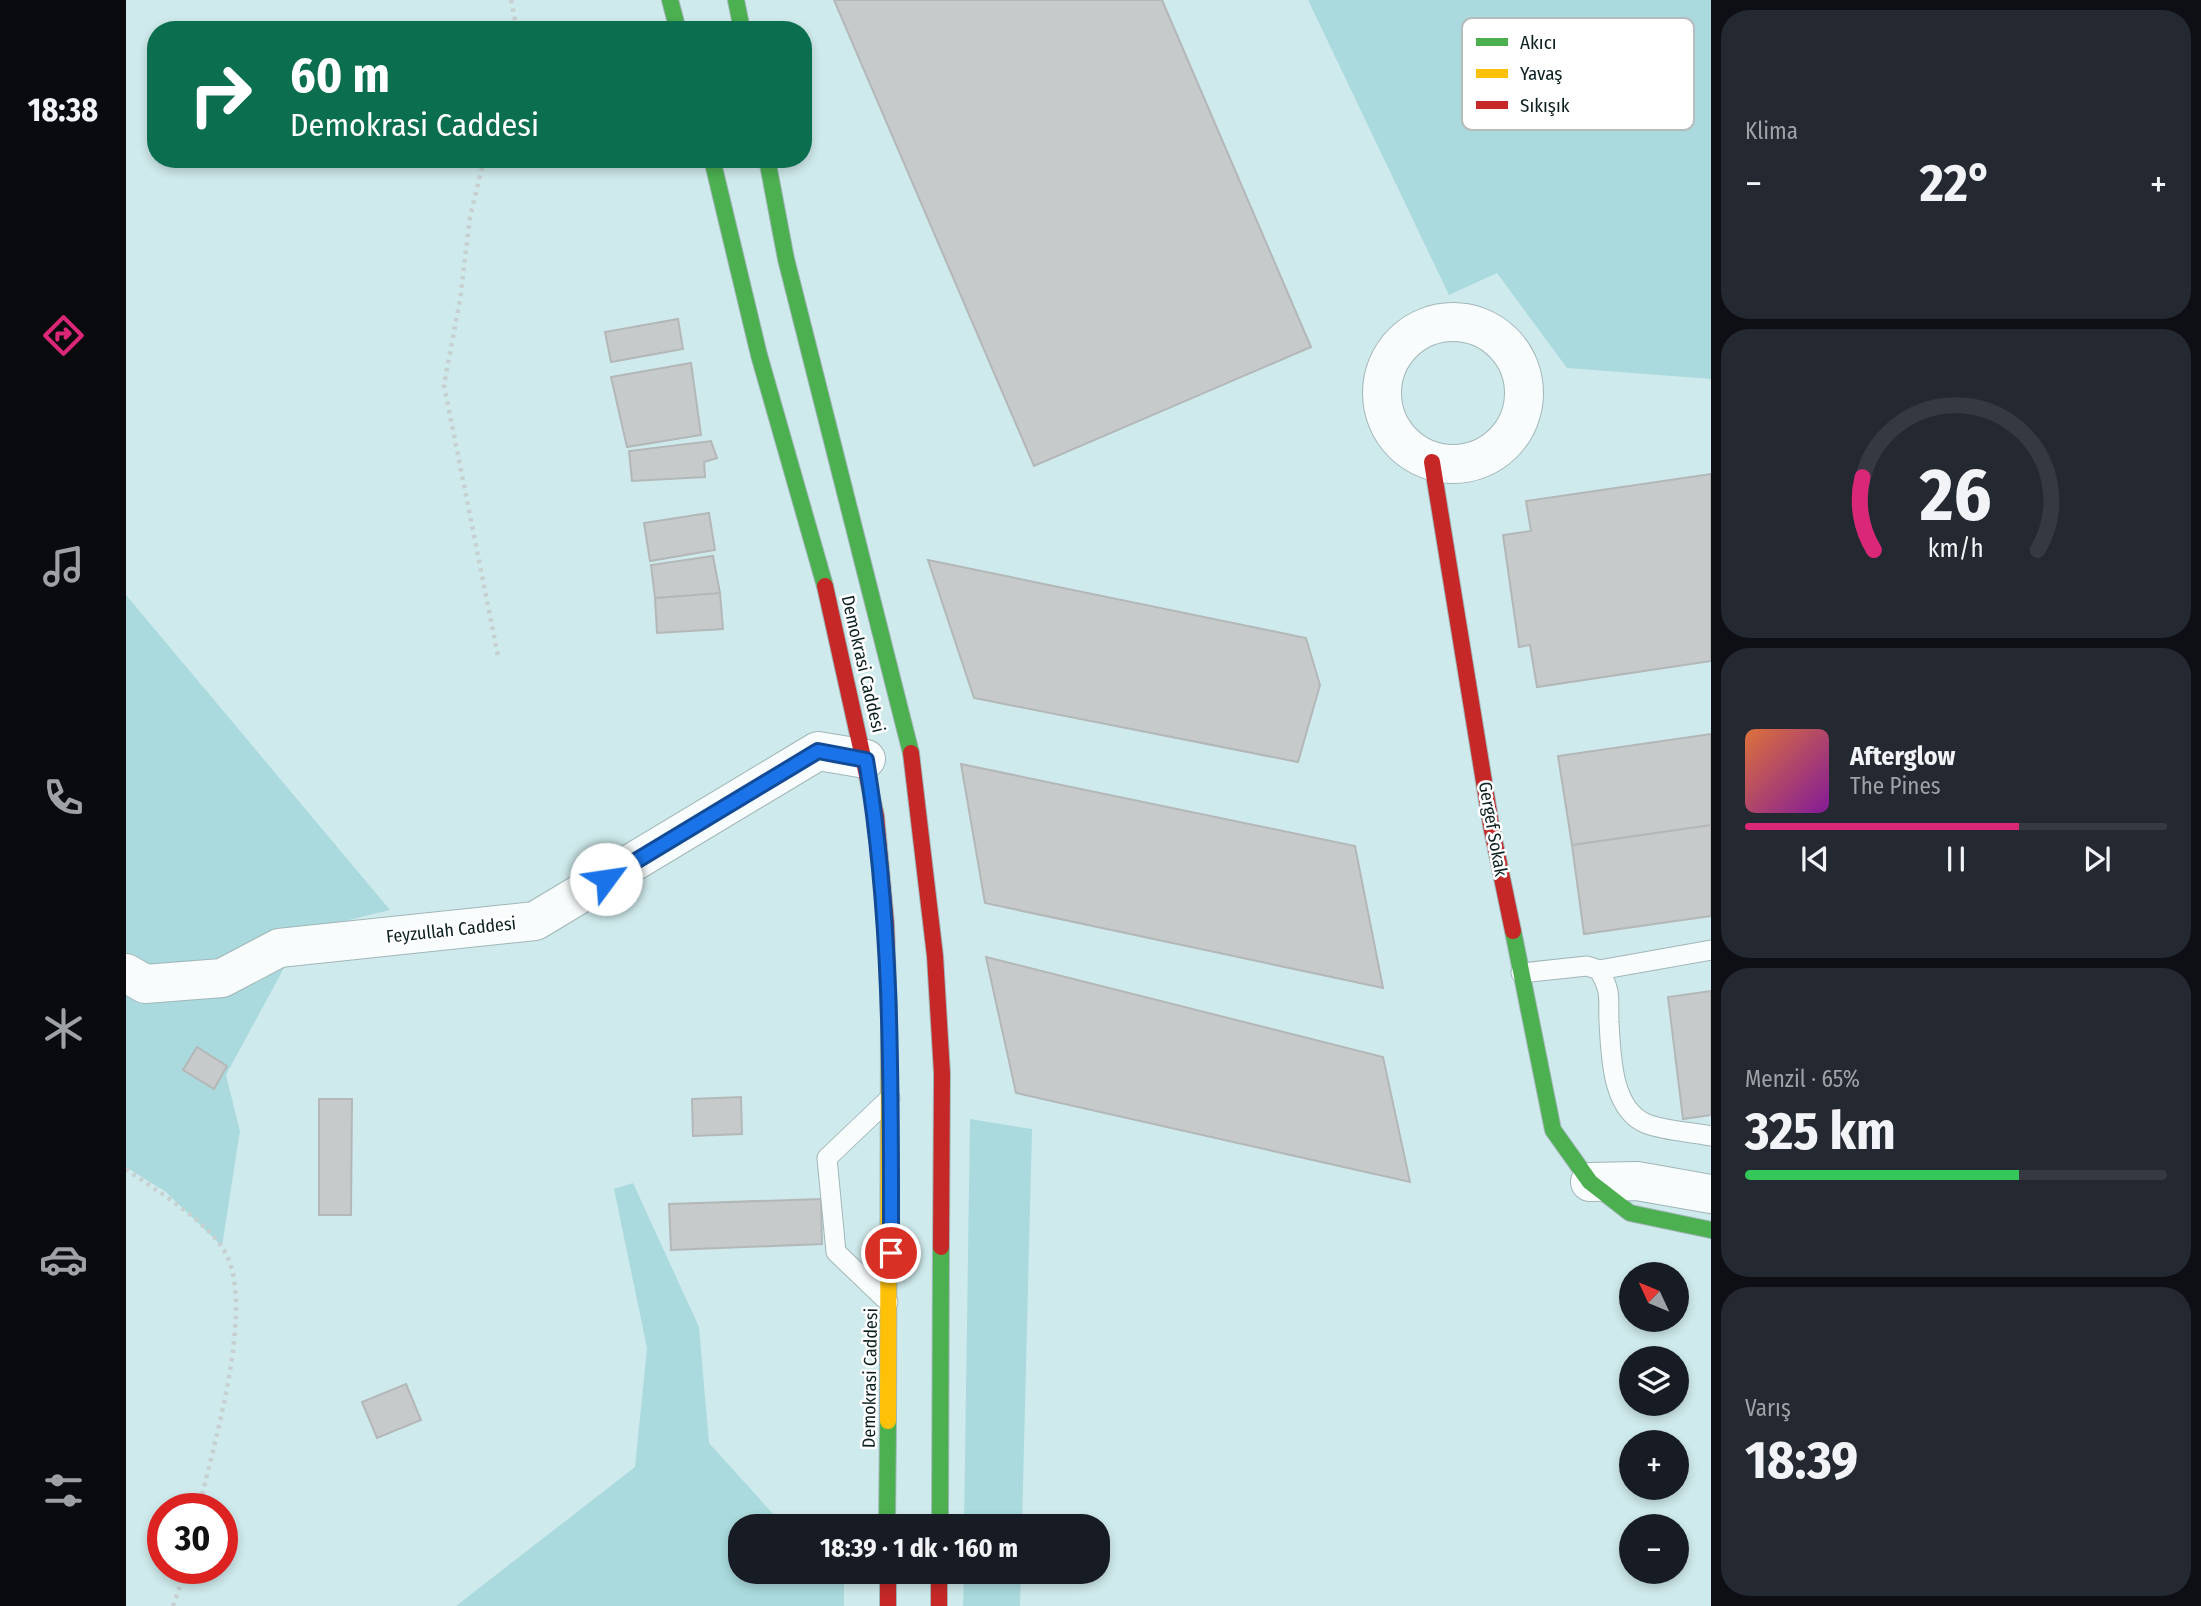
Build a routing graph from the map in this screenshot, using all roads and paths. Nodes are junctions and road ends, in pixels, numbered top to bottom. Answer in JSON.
{"nodes":[{"id":1,"x":511,"y":0,"type":"edge"},
{"id":2,"x":670,"y":0,"type":"edge"},
{"id":3,"x":736,"y":0,"type":"edge"},
{"id":4,"x":515,"y":21,"type":"edge"},
{"id":5,"x":676,"y":21,"type":"edge"},
{"id":6,"x":740,"y":21,"type":"edge"},
{"id":7,"x":482,"y":168,"type":"edge"},
{"id":8,"x":714,"y":168,"type":"edge"},
{"id":9,"x":769,"y":168,"type":"edge"},
{"id":10,"x":1432,"y":462,"type":"dead end"},
{"id":11,"x":498,"y":656,"type":"dead end"},
{"id":12,"x":866,"y":760,"type":"junction"},
{"id":13,"x":1711,"y":950,"type":"edge"},
{"id":14,"x":1600,"y":970,"type":"junction"},
{"id":15,"x":126,"y":973,"type":"edge"},
{"id":16,"x":1521,"y":973,"type":"junction"},
{"id":17,"x":891,"y":1097,"type":"junction"},
{"id":18,"x":1711,"y":1136,"type":"edge"},
{"id":19,"x":126,"y":1169,"type":"edge"},
{"id":20,"x":1590,"y":1182,"type":"junction"},
{"id":21,"x":1711,"y":1194,"type":"edge"},
{"id":22,"x":1711,"y":1230,"type":"edge"},
{"id":23,"x":891,"y":1304,"type":"junction"},
{"id":24,"x":202,"y":1493,"type":"edge"},
{"id":25,"x":887,"y":1514,"type":"edge"},
{"id":26,"x":940,"y":1514,"type":"edge"},
{"id":27,"x":181,"y":1584,"type":"edge"},
{"id":28,"x":888,"y":1584,"type":"edge"},
{"id":29,"x":939,"y":1584,"type":"edge"},
{"id":30,"x":173,"y":1606,"type":"edge"},
{"id":31,"x":888,"y":1606,"type":"edge"},
{"id":32,"x":939,"y":1606,"type":"edge"}],
"edges":[{"from":1,"to":4,"type":"path"},
{"from":2,"to":5,"type":"main road"},
{"from":3,"to":6,"type":"main road"},
{"from":7,"to":11,"type":"path"},
{"from":8,"to":12,"type":"main road","name":"Demokrasi Caddesi"},
{"from":9,"to":26,"type":"main road","name":"Demokrasi Caddesi"},
{"from":10,"to":16,"type":"main road","name":"Gergef Sokak"},
{"from":12,"to":15,"type":"street","name":"Feyzullah Caddesi"},
{"from":12,"to":17,"type":"main road","name":"Demokrasi Caddesi"},
{"from":13,"to":14,"type":"lane"},
{"from":14,"to":16,"type":"lane"},
{"from":14,"to":18,"type":"lane"},
{"from":16,"to":20,"type":"main road","name":"Gergef Sokak"},
{"from":17,"to":23,"type":"main road","name":"Demokrasi Caddesi"},
{"from":17,"to":23,"type":"lane"},
{"from":19,"to":24,"type":"path"},
{"from":20,"to":21,"type":"street"},
{"from":20,"to":22,"type":"main road","name":"Gergef Sokak"},
{"from":23,"to":25,"type":"main road","name":"Demokrasi Caddesi"},
{"from":27,"to":30,"type":"path"},
{"from":28,"to":31,"type":"main road"},
{"from":29,"to":32,"type":"main road"}]}
